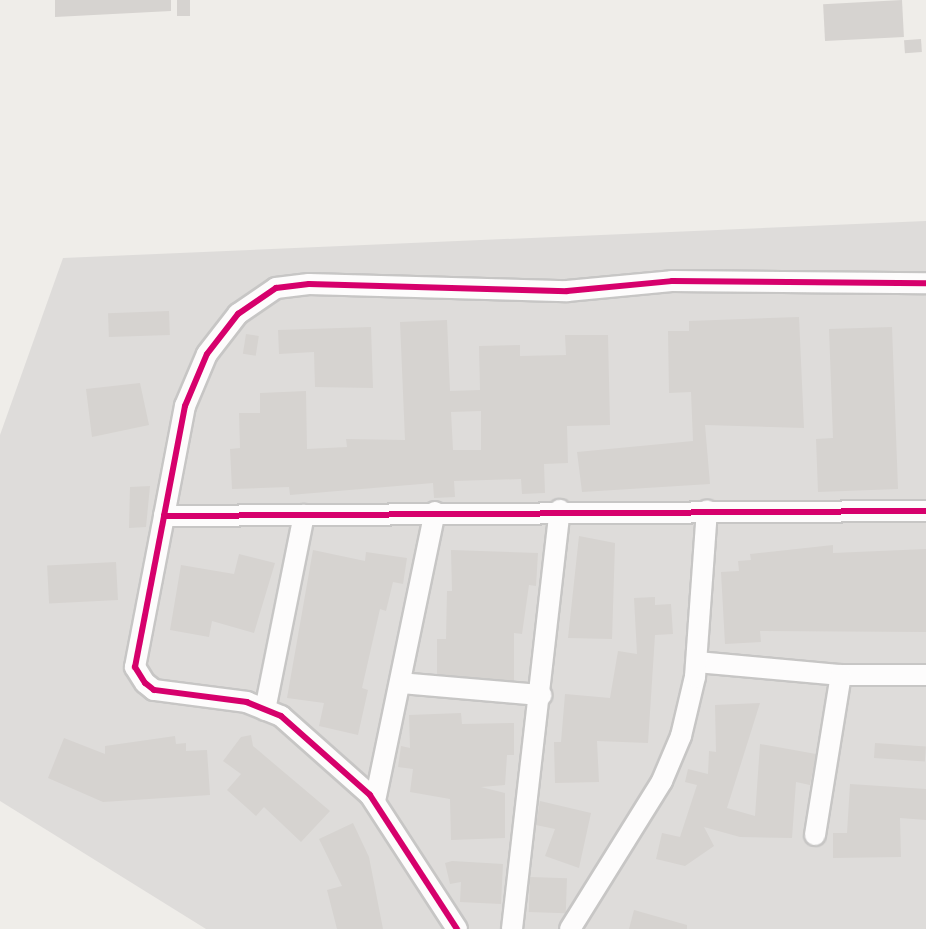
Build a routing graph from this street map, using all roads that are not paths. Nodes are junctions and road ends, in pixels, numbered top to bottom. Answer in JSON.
{"nodes":[{"id":1,"x":926,"y":283,"type":"edge"},
{"id":2,"x":560,"y":510,"type":"junction"},
{"id":3,"x":707,"y":510,"type":"junction"},
{"id":4,"x":926,"y":511,"type":"edge"},
{"id":5,"x":435,"y":512,"type":"junction"},
{"id":6,"x":304,"y":515,"type":"junction"},
{"id":7,"x":164,"y":516,"type":"junction"},
{"id":8,"x":697,"y":662,"type":"junction"},
{"id":9,"x":841,"y":675,"type":"junction"},
{"id":10,"x":926,"y":675,"type":"edge"},
{"id":11,"x":400,"y":683,"type":"junction"},
{"id":12,"x":541,"y":695,"type":"junction"},
{"id":13,"x":265,"y":710,"type":"junction"},
{"id":14,"x":375,"y":801,"type":"junction"},
{"id":15,"x":815,"y":835,"type":"dead end"},
{"id":16,"x":456,"y":929,"type":"edge"},
{"id":17,"x":512,"y":929,"type":"edge"},
{"id":18,"x":570,"y":929,"type":"edge"}],
"edges":[{"from":1,"to":7,"type":"street"},
{"from":2,"to":3,"type":"street"},
{"from":2,"to":5,"type":"street"},
{"from":2,"to":12,"type":"street"},
{"from":3,"to":4,"type":"street"},
{"from":3,"to":8,"type":"street"},
{"from":5,"to":6,"type":"street"},
{"from":5,"to":11,"type":"street"},
{"from":6,"to":7,"type":"street"},
{"from":6,"to":13,"type":"street"},
{"from":7,"to":13,"type":"street"},
{"from":8,"to":9,"type":"street"},
{"from":8,"to":18,"type":"street"},
{"from":9,"to":10,"type":"street"},
{"from":9,"to":15,"type":"street"},
{"from":11,"to":12,"type":"street"},
{"from":11,"to":14,"type":"street"},
{"from":12,"to":17,"type":"street"},
{"from":13,"to":14,"type":"street"},
{"from":14,"to":16,"type":"street"}]}
